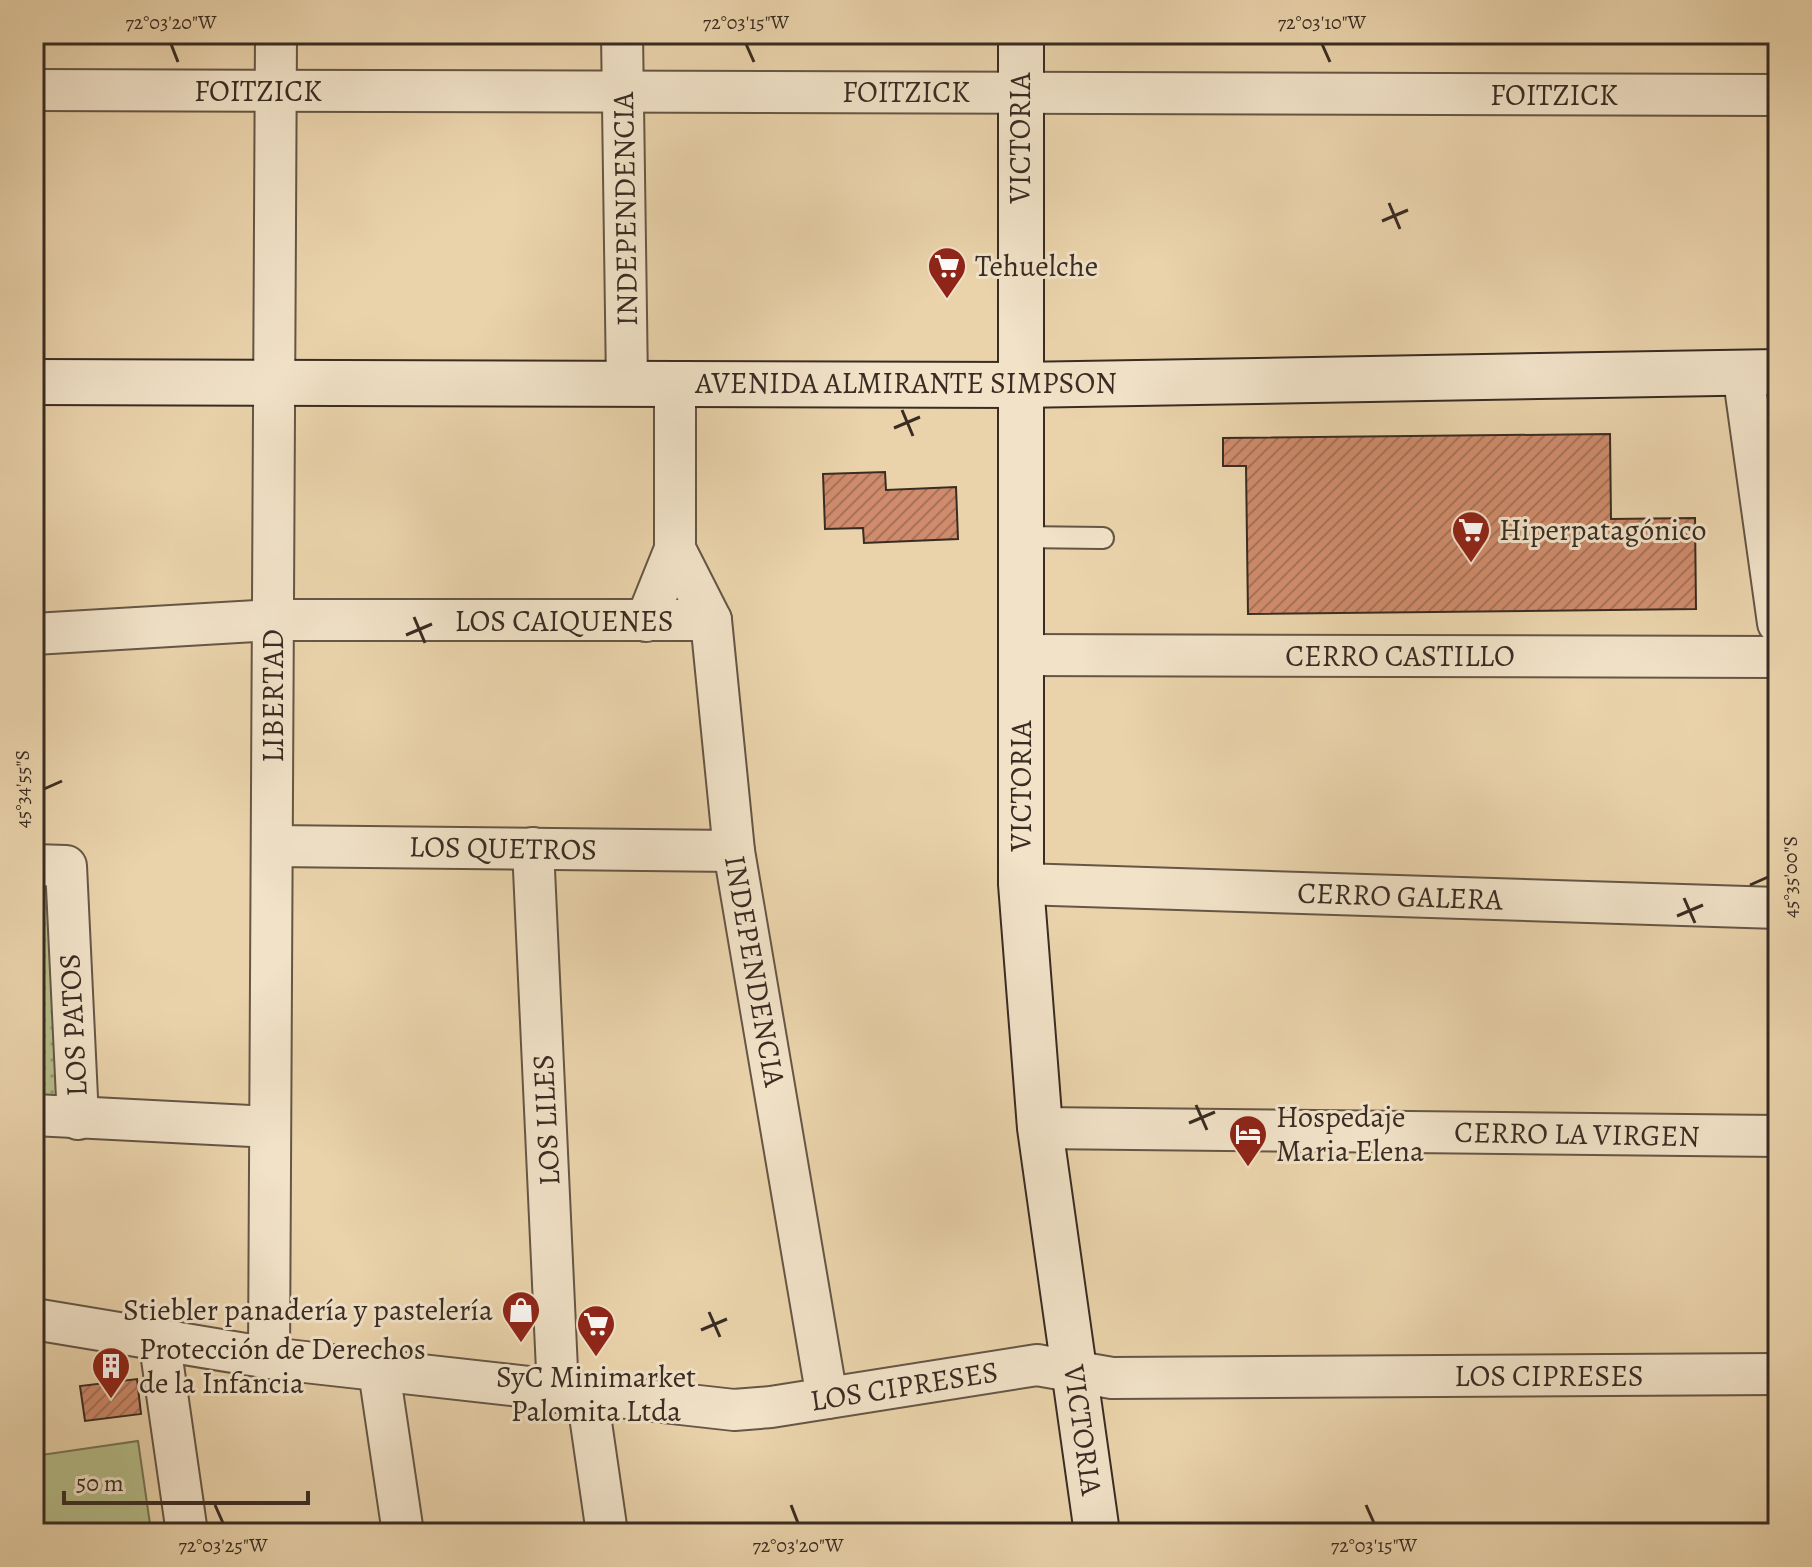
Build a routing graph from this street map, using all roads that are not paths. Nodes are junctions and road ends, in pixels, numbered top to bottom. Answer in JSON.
{"nodes":[{"id":1,"x":276,"y":34,"type":"edge"},
{"id":2,"x":622,"y":34,"type":"edge"},
{"id":3,"x":1021,"y":34,"type":"edge"},
{"id":4,"x":34,"y":90,"type":"edge"},
{"id":5,"x":276,"y":91,"type":"junction"},
{"id":6,"x":623,"y":92,"type":"junction"},
{"id":7,"x":1021,"y":93,"type":"junction"},
{"id":8,"x":1778,"y":95,"type":"edge"},
{"id":9,"x":1760,"y":372,"type":"edge"},
{"id":10,"x":34,"y":382,"type":"edge"},
{"id":11,"x":274,"y":383,"type":"junction"},
{"id":12,"x":627,"y":384,"type":"junction"},
{"id":13,"x":675,"y":384,"type":"junction"},
{"id":14,"x":1018,"y":385,"type":"junction"},
{"id":15,"x":1021,"y":537,"type":"junction"},
{"id":16,"x":1103,"y":538,"type":"dead end"},
{"id":17,"x":675,"y":549,"type":"junction"},
{"id":18,"x":273,"y":620,"type":"junction"},
{"id":19,"x":711,"y":620,"type":"junction"},
{"id":20,"x":646,"y":621,"type":"junction"},
{"id":21,"x":1778,"y":623,"type":"edge"},
{"id":22,"x":34,"y":634,"type":"edge"},
{"id":23,"x":1022,"y":655,"type":"junction"},
{"id":24,"x":1778,"y":657,"type":"edge"},
{"id":25,"x":272,"y":846,"type":"junction"},
{"id":26,"x":533,"y":848,"type":"junction"},
{"id":27,"x":734,"y":851,"type":"junction"},
{"id":28,"x":34,"y":865,"type":"edge"},
{"id":29,"x":1021,"y":884,"type":"junction"},
{"id":30,"x":1778,"y":908,"type":"edge"},
{"id":31,"x":34,"y":1115,"type":"edge"},
{"id":32,"x":78,"y":1119,"type":"junction"},
{"id":33,"x":270,"y":1127,"type":"junction"},
{"id":34,"x":1040,"y":1128,"type":"junction"},
{"id":35,"x":1778,"y":1136,"type":"edge"},
{"id":36,"x":34,"y":1319,"type":"edge"},
{"id":37,"x":159,"y":1338,"type":"junction"},
{"id":38,"x":269,"y":1358,"type":"junction"},
{"id":39,"x":1074,"y":1369,"type":"junction"},
{"id":40,"x":379,"y":1371,"type":"junction"},
{"id":41,"x":1778,"y":1374,"type":"edge"},
{"id":42,"x":573,"y":1394,"type":"junction"},
{"id":43,"x":827,"y":1398,"type":"junction"},
{"id":44,"x":187,"y":1533,"type":"edge"},
{"id":45,"x":403,"y":1533,"type":"edge"},
{"id":46,"x":607,"y":1533,"type":"edge"},
{"id":47,"x":1097,"y":1533,"type":"edge"}],
"edges":[{"from":1,"to":5,"type":"street","name":"LIBERTAD"},
{"from":2,"to":6,"type":"street","name":"INDEPENDENCIA"},
{"from":3,"to":7,"type":"street","name":"VICTORIA"},
{"from":4,"to":5,"type":"street","name":"FOITZICK"},
{"from":5,"to":6,"type":"street","name":"FOITZICK"},
{"from":5,"to":11,"type":"street","name":"LIBERTAD"},
{"from":6,"to":7,"type":"street","name":"FOITZICK"},
{"from":6,"to":12,"type":"street","name":"INDEPENDENCIA"},
{"from":7,"to":8,"type":"street","name":"FOITZICK"},
{"from":7,"to":14,"type":"street","name":"VICTORIA"},
{"from":9,"to":14,"type":"street","name":"AVENIDA ALMIRANTE SIMPSON"},
{"from":9,"to":21,"type":"street"},
{"from":10,"to":11,"type":"street","name":"AVENIDA ALMIRANTE SIMPSON"},
{"from":11,"to":12,"type":"street","name":"AVENIDA ALMIRANTE SIMPSON"},
{"from":11,"to":18,"type":"street","name":"LIBERTAD"},
{"from":12,"to":13,"type":"street","name":"AVENIDA ALMIRANTE SIMPSON"},
{"from":13,"to":14,"type":"street","name":"AVENIDA ALMIRANTE SIMPSON"},
{"from":13,"to":17,"type":"street","name":"INDEPENDENCIA"},
{"from":14,"to":15,"type":"street","name":"VICTORIA"},
{"from":15,"to":16,"type":"lane"},
{"from":15,"to":23,"type":"street","name":"VICTORIA"},
{"from":17,"to":19,"type":"street","name":"INDEPENDENCIA"},
{"from":17,"to":20,"type":"street","name":"INDEPENDENCIA"},
{"from":18,"to":20,"type":"street","name":"LOS CAIQUENES"},
{"from":18,"to":22,"type":"street","name":"LOS CAIQUENES"},
{"from":18,"to":25,"type":"street","name":"LIBERTAD"},
{"from":19,"to":20,"type":"street","name":"LOS CAIQUENES"},
{"from":19,"to":27,"type":"street","name":"INDEPENDENCIA"},
{"from":23,"to":24,"type":"street","name":"CERRO CASTILLO"},
{"from":23,"to":29,"type":"street","name":"VICTORIA"},
{"from":25,"to":26,"type":"street","name":"LOS QUETROS"},
{"from":25,"to":33,"type":"street","name":"LIBERTAD"},
{"from":26,"to":27,"type":"street","name":"LOS QUETROS"},
{"from":26,"to":42,"type":"street","name":"LOS LILES"},
{"from":27,"to":43,"type":"street","name":"INDEPENDENCIA"},
{"from":28,"to":32,"type":"street","name":"LOS PATOS"},
{"from":29,"to":30,"type":"street","name":"CERRO GALERA"},
{"from":29,"to":34,"type":"street","name":"VICTORIA"},
{"from":31,"to":32,"type":"street","name":"LOS PATOS"},
{"from":32,"to":33,"type":"street","name":"LOS PATOS"},
{"from":33,"to":38,"type":"street","name":"LIBERTAD"},
{"from":34,"to":35,"type":"street","name":"CERRO LA VIRGEN"},
{"from":34,"to":39,"type":"street","name":"VICTORIA"},
{"from":36,"to":37,"type":"street","name":"LOS CIPRESES"},
{"from":37,"to":38,"type":"street","name":"LOS CIPRESES"},
{"from":37,"to":44,"type":"street"},
{"from":38,"to":40,"type":"street","name":"LOS CIPRESES"},
{"from":39,"to":41,"type":"street","name":"LOS CIPRESES"},
{"from":39,"to":43,"type":"street","name":"LOS CIPRESES"},
{"from":39,"to":47,"type":"street","name":"VICTORIA"},
{"from":40,"to":42,"type":"street","name":"LOS CIPRESES"},
{"from":40,"to":45,"type":"street"},
{"from":42,"to":43,"type":"street","name":"LOS CIPRESES"},
{"from":42,"to":46,"type":"street","name":"LOS LILES"}]}
